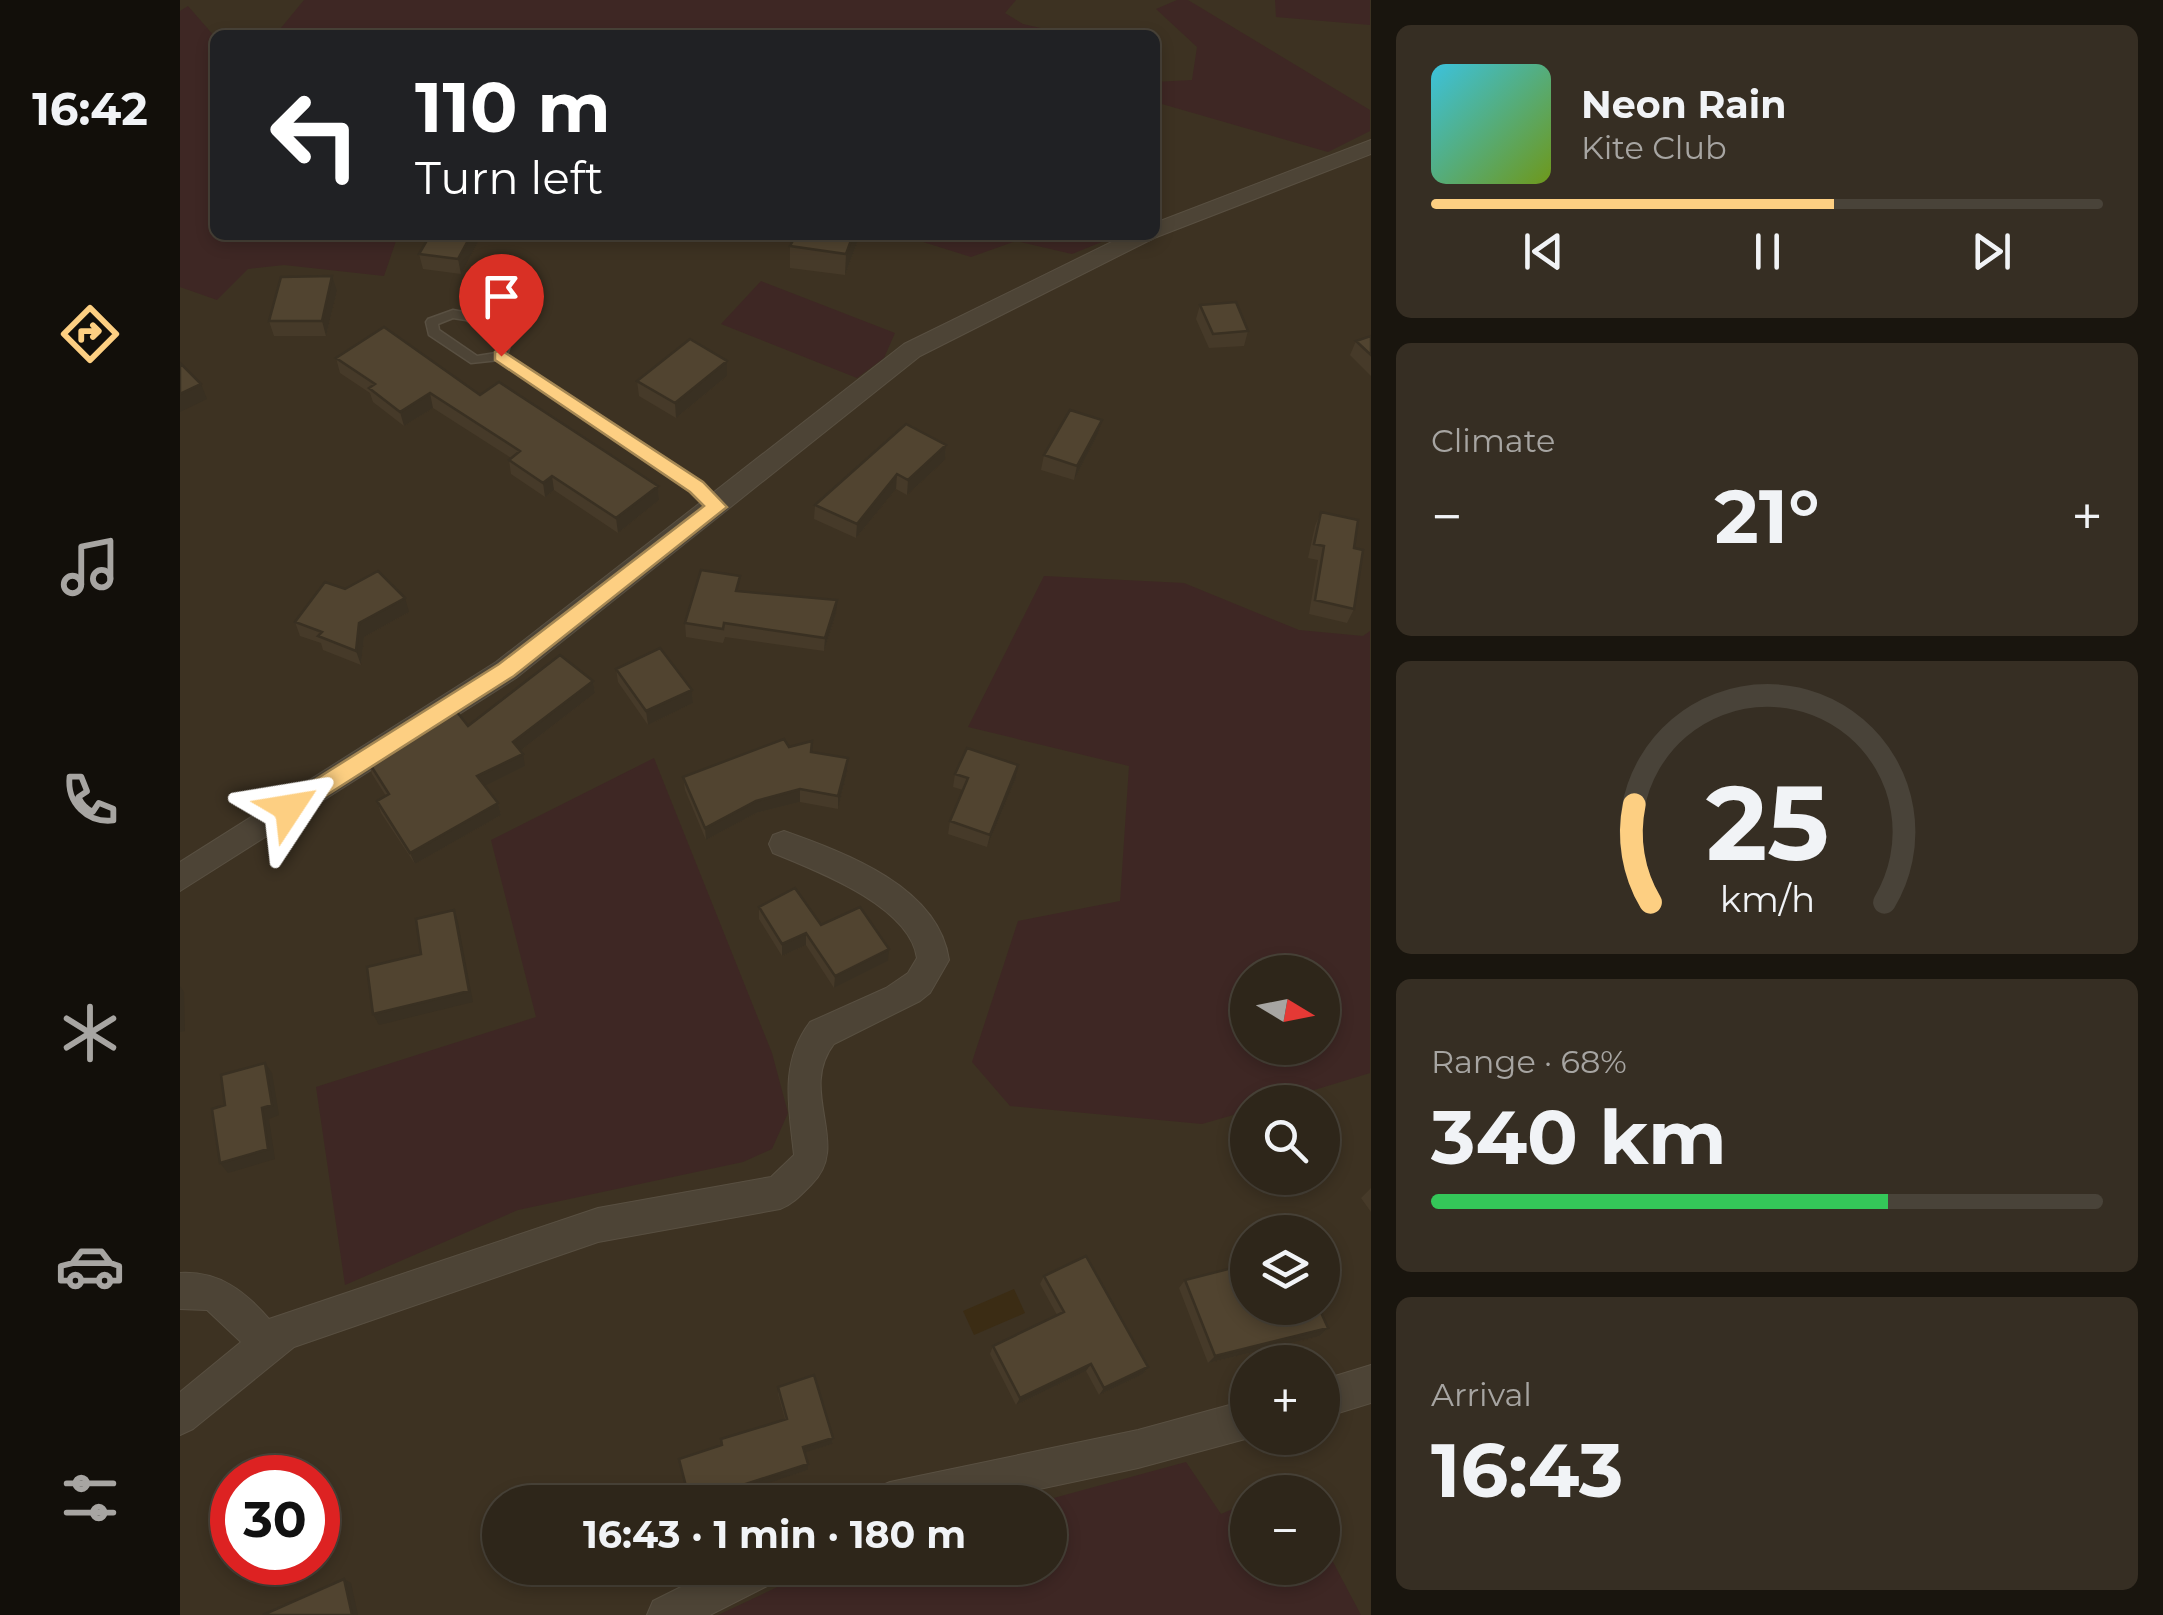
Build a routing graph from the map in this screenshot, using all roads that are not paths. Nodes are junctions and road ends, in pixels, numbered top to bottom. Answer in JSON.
{"nodes":[{"id":1,"x":1369,"y":148,"type":"edge"},
{"id":2,"x":1160,"y":229,"type":"edge"},
{"id":3,"x":1133,"y":240,"type":"edge"},
{"id":4,"x":501,"y":356,"type":"junction"},
{"id":5,"x":717,"y":507,"type":"junction"},
{"id":6,"x":784,"y":844,"type":"dead end"},
{"id":7,"x":180,"y":878,"type":"edge"},
{"id":8,"x":180,"y":1292,"type":"edge"},
{"id":9,"x":267,"y":1346,"type":"junction"},
{"id":10,"x":1370,"y":1384,"type":"edge"},
{"id":11,"x":1340,"y":1393,"type":"edge"},
{"id":12,"x":180,"y":1416,"type":"edge"},
{"id":13,"x":1230,"y":1424,"type":"edge"},
{"id":14,"x":970,"y":1485,"type":"edge"},
{"id":15,"x":727,"y":1585,"type":"edge"},
{"id":16,"x":667,"y":1615,"type":"edge"}],
"edges":[{"from":1,"to":2,"type":"street"},
{"from":3,"to":5,"type":"street"},
{"from":4,"to":4,"type":"lane"},
{"from":4,"to":5,"type":"lane"},
{"from":5,"to":7,"type":"street"},
{"from":6,"to":9,"type":"street"},
{"from":8,"to":9,"type":"street"},
{"from":9,"to":12,"type":"street"},
{"from":10,"to":11,"type":"street"},
{"from":13,"to":14,"type":"street"},
{"from":15,"to":16,"type":"street"}]}
